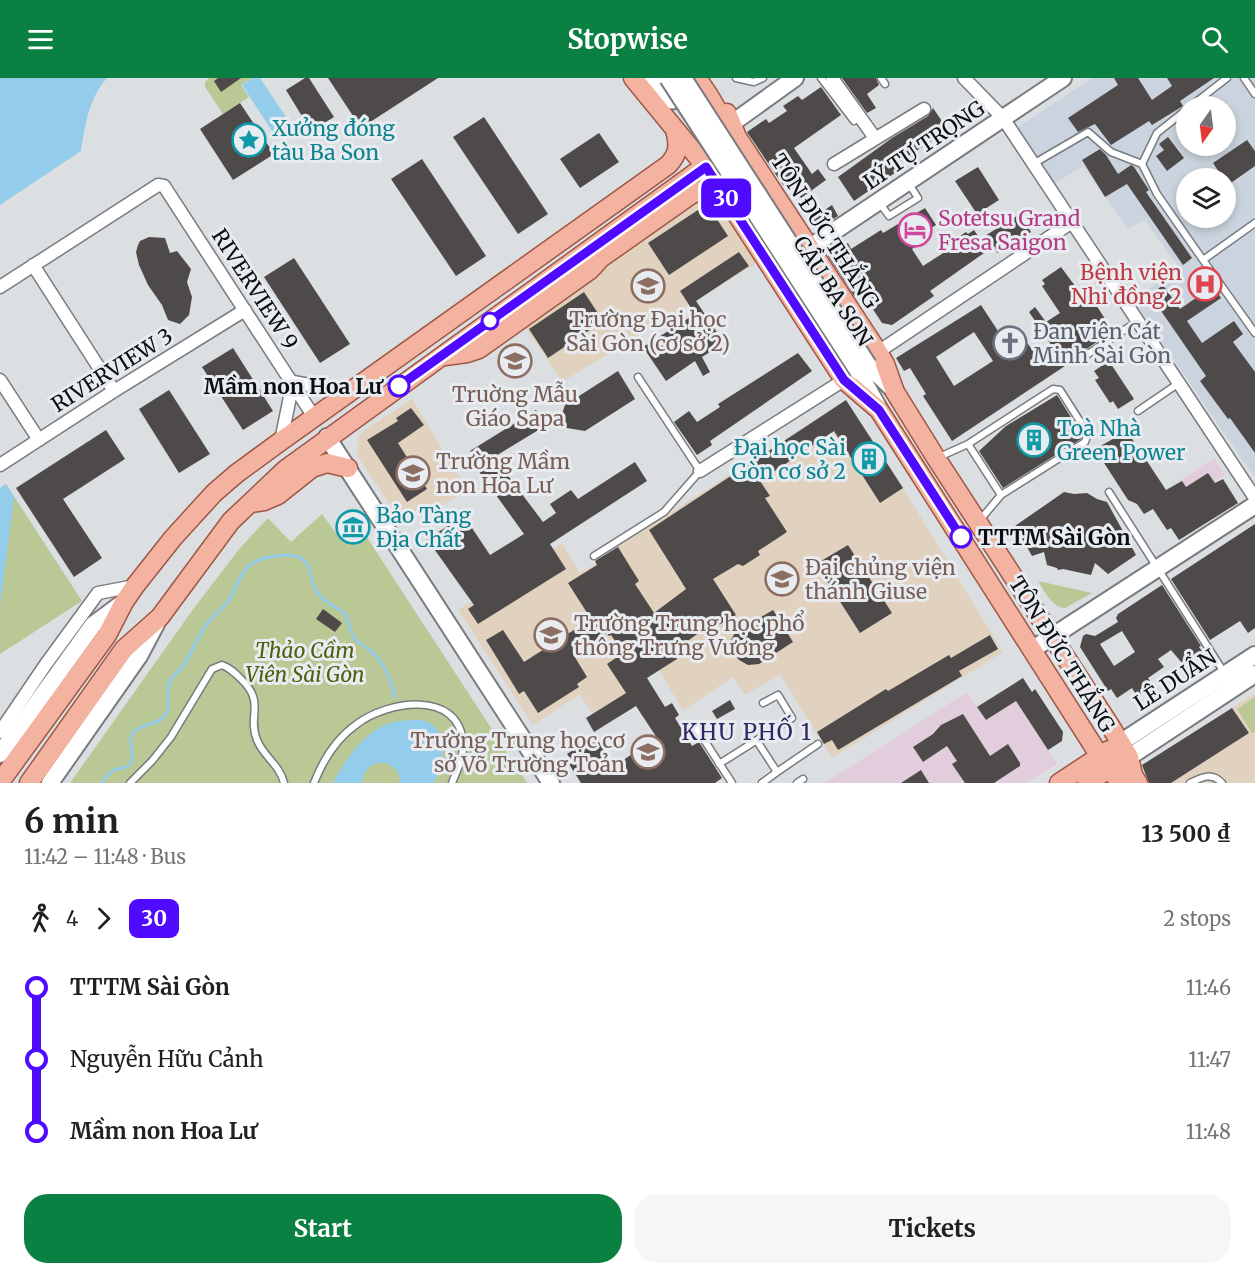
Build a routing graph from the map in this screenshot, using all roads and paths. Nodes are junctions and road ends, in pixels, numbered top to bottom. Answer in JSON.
{"nodes":[{"id":1,"x":633,"y":78,"type":"edge"},
{"id":2,"x":651,"y":78,"type":"edge"},
{"id":3,"x":668,"y":78,"type":"edge"},
{"id":4,"x":696,"y":78,"type":"edge"},
{"id":5,"x":736,"y":78,"type":"edge"},
{"id":6,"x":763,"y":78,"type":"edge"},
{"id":7,"x":821,"y":78,"type":"edge"},
{"id":8,"x":832,"y":78,"type":"edge"},
{"id":9,"x":964,"y":78,"type":"edge"},
{"id":10,"x":1063,"y":78,"type":"edge"},
{"id":11,"x":1227,"y":78,"type":"edge"},
{"id":12,"x":1244,"y":78,"type":"edge"},
{"id":13,"x":785,"y":83,"type":"edge"},
{"id":14,"x":1255,"y":94,"type":"edge"},
{"id":15,"x":1204,"y":96,"type":"edge"},
{"id":16,"x":924,"y":109,"type":"dead end"},
{"id":17,"x":1003,"y":118,"type":"junction"},
{"id":18,"x":1176,"y":118,"type":"edge"},
{"id":19,"x":854,"y":121,"type":"dead end"},
{"id":20,"x":731,"y":124,"type":"junction"},
{"id":21,"x":675,"y":130,"type":"junction"},
{"id":22,"x":876,"y":138,"type":"junction"},
{"id":23,"x":834,"y":164,"type":"dead end"},
{"id":24,"x":1033,"y":164,"type":"junction"},
{"id":25,"x":1142,"y":164,"type":"junction"},
{"id":26,"x":706,"y":167,"type":"junction"},
{"id":27,"x":724,"y":195,"type":"junction"},
{"id":28,"x":1072,"y":222,"type":"junction"},
{"id":29,"x":1255,"y":223,"type":"edge"},
{"id":30,"x":809,"y":248,"type":"junction"},
{"id":31,"x":601,"y":258,"type":"junction"},
{"id":32,"x":1203,"y":260,"type":"junction"},
{"id":33,"x":33,"y":265,"type":"junction"},
{"id":34,"x":565,"y":268,"type":"junction"},
{"id":35,"x":0,"y":287,"type":"edge"},
{"id":36,"x":245,"y":310,"type":"junction"},
{"id":37,"x":1138,"y":321,"type":"junction"},
{"id":38,"x":1255,"y":333,"type":"edge"},
{"id":39,"x":440,"y":357,"type":"junction"},
{"id":40,"x":1082,"y":358,"type":"dead end"},
{"id":41,"x":862,"y":367,"type":"junction"},
{"id":42,"x":638,"y":377,"type":"dead end"},
{"id":43,"x":0,"y":380,"type":"edge"},
{"id":44,"x":293,"y":382,"type":"junction"},
{"id":45,"x":1179,"y":383,"type":"junction"},
{"id":46,"x":114,"y":391,"type":"junction"},
{"id":47,"x":349,"y":392,"type":"junction"},
{"id":48,"x":1138,"y":411,"type":"dead end"},
{"id":49,"x":314,"y":417,"type":"junction"},
{"id":50,"x":327,"y":437,"type":"junction"},
{"id":51,"x":39,"y":440,"type":"junction"},
{"id":52,"x":281,"y":441,"type":"junction"},
{"id":53,"x":968,"y":444,"type":"junction"},
{"id":54,"x":936,"y":458,"type":"junction"},
{"id":55,"x":0,"y":465,"type":"edge"},
{"id":56,"x":348,"y":468,"type":"junction"},
{"id":57,"x":700,"y":471,"type":"junction"},
{"id":58,"x":290,"y":474,"type":"junction"},
{"id":59,"x":1109,"y":492,"type":"dead end"},
{"id":60,"x":1001,"y":495,"type":"junction"},
{"id":61,"x":1255,"y":498,"type":"edge"},
{"id":62,"x":1255,"y":505,"type":"edge"},
{"id":63,"x":978,"y":523,"type":"junction"},
{"id":64,"x":594,"y":556,"type":"dead end"},
{"id":65,"x":1158,"y":568,"type":"junction"},
{"id":66,"x":135,"y":586,"type":"junction"},
{"id":67,"x":1020,"y":588,"type":"junction"},
{"id":68,"x":1002,"y":600,"type":"junction"},
{"id":69,"x":124,"y":602,"type":"junction"},
{"id":70,"x":160,"y":617,"type":"junction"},
{"id":71,"x":1052,"y":636,"type":"junction"},
{"id":72,"x":1033,"y":649,"type":"junction"},
{"id":73,"x":1255,"y":655,"type":"edge"},
{"id":74,"x":1226,"y":674,"type":"junction"},
{"id":75,"x":1255,"y":674,"type":"edge"},
{"id":76,"x":763,"y":703,"type":"dead end"},
{"id":77,"x":697,"y":729,"type":"dead end"},
{"id":78,"x":0,"y":732,"type":"edge"},
{"id":79,"x":757,"y":741,"type":"junction"},
{"id":80,"x":818,"y":744,"type":"dead end"},
{"id":81,"x":1124,"y":750,"type":"junction"},
{"id":82,"x":0,"y":754,"type":"edge"},
{"id":83,"x":1104,"y":763,"type":"junction"},
{"id":84,"x":719,"y":764,"type":"junction"},
{"id":85,"x":777,"y":772,"type":"junction"},
{"id":86,"x":3,"y":777,"type":"edge"},
{"id":87,"x":29,"y":783,"type":"edge"},
{"id":88,"x":50,"y":783,"type":"edge"},
{"id":89,"x":130,"y":783,"type":"edge"},
{"id":90,"x":284,"y":783,"type":"edge"},
{"id":91,"x":314,"y":783,"type":"edge"},
{"id":92,"x":452,"y":783,"type":"edge"},
{"id":93,"x":551,"y":783,"type":"edge"},
{"id":94,"x":732,"y":783,"type":"edge"},
{"id":95,"x":762,"y":783,"type":"edge"},
{"id":96,"x":1059,"y":783,"type":"edge"},
{"id":97,"x":1087,"y":783,"type":"edge"},
{"id":98,"x":1122,"y":783,"type":"edge"},
{"id":99,"x":1138,"y":783,"type":"edge"},
{"id":100,"x":1190,"y":783,"type":"edge"},
{"id":101,"x":1222,"y":783,"type":"edge"}],
"edges":[{"from":1,"to":21,"type":"main road","name":"TÔN ĐỨC THẮNG"},
{"from":2,"to":4,"type":"main road"},
{"from":3,"to":41,"type":"main road","name":"CẦU BA SON","bridge":true},
{"from":4,"to":20,"type":"main road","name":"TÔN ĐỨC THẮNG"},
{"from":4,"to":26,"type":"main road"},
{"from":4,"to":41,"type":"main road","name":"CẦU BA SON","bridge":true},
{"from":5,"to":6,"type":"lane"},
{"from":7,"to":19,"type":"lane"},
{"from":8,"to":22,"type":"street"},
{"from":9,"to":17,"type":"street"},
{"from":10,"to":17,"type":"main road","name":"LÝ TỰ TRỌNG"},
{"from":11,"to":15,"type":"lane"},
{"from":12,"to":14,"type":"lane"},
{"from":13,"to":20,"type":"main road"},
{"from":16,"to":22,"type":"street"},
{"from":17,"to":24,"type":"street"},
{"from":17,"to":30,"type":"main road","name":"LÝ TỰ TRỌNG"},
{"from":18,"to":25,"type":"lane"},
{"from":20,"to":30,"type":"main road","name":"TÔN ĐỨC THẮNG"},
{"from":21,"to":26,"type":"main road","name":"TÔN ĐỨC THẮNG"},
{"from":21,"to":47,"type":"main road"},
{"from":22,"to":23,"type":"street"},
{"from":24,"to":25,"type":"lane"},
{"from":24,"to":28,"type":"street"},
{"from":25,"to":32,"type":"lane"},
{"from":26,"to":27,"type":"main road","name":"TÔN ĐỨC THẮNG"},
{"from":26,"to":34,"type":"main road"},
{"from":27,"to":31,"type":"main road"},
{"from":27,"to":41,"type":"main road","name":"TÔN ĐỨC THẮNG"},
{"from":28,"to":37,"type":"street"},
{"from":28,"to":41,"type":"street"},
{"from":29,"to":32,"type":"lane"},
{"from":30,"to":41,"type":"main road","name":"TÔN ĐỨC THẮNG"},
{"from":31,"to":34,"type":"main road"},
{"from":31,"to":39,"type":"main road"},
{"from":32,"to":38,"type":"lane"},
{"from":33,"to":35,"type":"street"},
{"from":33,"to":36,"type":"street","name":"RIVERVIEW 9"},
{"from":33,"to":46,"type":"street"},
{"from":34,"to":39,"type":"main road"},
{"from":36,"to":44,"type":"street","name":"RIVERVIEW 9"},
{"from":36,"to":46,"type":"street","name":"RIVERVIEW 3"},
{"from":37,"to":40,"type":"lane"},
{"from":37,"to":45,"type":"street"},
{"from":39,"to":50,"type":"main road"},
{"from":41,"to":54,"type":"main road","name":"TÔN ĐỨC THẮNG"},
{"from":41,"to":57,"type":"street"},
{"from":41,"to":68,"type":"main road","name":"TÔN ĐỨC THẮNG"},
{"from":42,"to":57,"type":"lane"},
{"from":43,"to":51,"type":"street"},
{"from":44,"to":47,"type":"street"},
{"from":44,"to":49,"type":"street","name":"RIVERVIEW 9"},
{"from":44,"to":52,"type":"street"},
{"from":45,"to":48,"type":"lane"},
{"from":45,"to":61,"type":"street"},
{"from":46,"to":51,"type":"street","name":"RIVERVIEW 3"},
{"from":47,"to":49,"type":"main road"},
{"from":49,"to":50,"type":"main road"},
{"from":49,"to":52,"type":"main road"},
{"from":50,"to":56,"type":"main road"},
{"from":50,"to":58,"type":"main road"},
{"from":51,"to":55,"type":"street","name":"RIVERVIEW 3"},
{"from":52,"to":66,"type":"main road"},
{"from":53,"to":54,"type":"lane"},
{"from":53,"to":60,"type":"lane"},
{"from":53,"to":60,"type":"lane"},
{"from":54,"to":63,"type":"main road","name":"TÔN ĐỨC THẮNG"},
{"from":56,"to":58,"type":"main road"},
{"from":56,"to":93,"type":"main road"},
{"from":57,"to":64,"type":"lane"},
{"from":58,"to":70,"type":"main road"},
{"from":59,"to":65,"type":"lane"},
{"from":60,"to":63,"type":"lane"},
{"from":62,"to":65,"type":"main road"},
{"from":63,"to":67,"type":"main road","name":"TÔN ĐỨC THẮNG"},
{"from":65,"to":71,"type":"main road"},
{"from":65,"to":74,"type":"lane"},
{"from":66,"to":69,"type":"main road"},
{"from":66,"to":78,"type":"street"},
{"from":67,"to":68,"type":"main road"},
{"from":67,"to":71,"type":"main road","name":"TÔN ĐỨC THẮNG"},
{"from":68,"to":72,"type":"main road","name":"TÔN ĐỨC THẮNG"},
{"from":69,"to":82,"type":"main road"},
{"from":69,"to":86,"type":"main road"},
{"from":70,"to":87,"type":"main road"},
{"from":70,"to":88,"type":"main road"},
{"from":71,"to":72,"type":"main road"},
{"from":71,"to":81,"type":"main road","name":"TÔN ĐỨC THẮNG"},
{"from":72,"to":83,"type":"main road","name":"TÔN ĐỨC THẮNG"},
{"from":73,"to":74,"type":"main road","name":"LÊ DUẨN"},
{"from":74,"to":81,"type":"main road","name":"LÊ DUẨN"},
{"from":75,"to":81,"type":"main road","name":"LÊ DUẨN"},
{"from":76,"to":79,"type":"lane"},
{"from":77,"to":84,"type":"lane"},
{"from":79,"to":84,"type":"lane"},
{"from":79,"to":85,"type":"lane"},
{"from":80,"to":85,"type":"lane"},
{"from":81,"to":83,"type":"main road","name":"LÊ DUẨN"},
{"from":81,"to":99,"type":"main road","name":"TÔN ĐỨC THẮNG"},
{"from":83,"to":96,"type":"main road","name":"LÊ DUẨN"},
{"from":83,"to":97,"type":"main road","name":"LÊ DUẨN"},
{"from":83,"to":98,"type":"main road","name":"TÔN ĐỨC THẮNG"},
{"from":84,"to":94,"type":"lane"},
{"from":85,"to":95,"type":"lane"},
{"from":89,"to":90,"type":"lane"},
{"from":91,"to":92,"type":"lane"},
{"from":100,"to":101,"type":"lane"}]}
